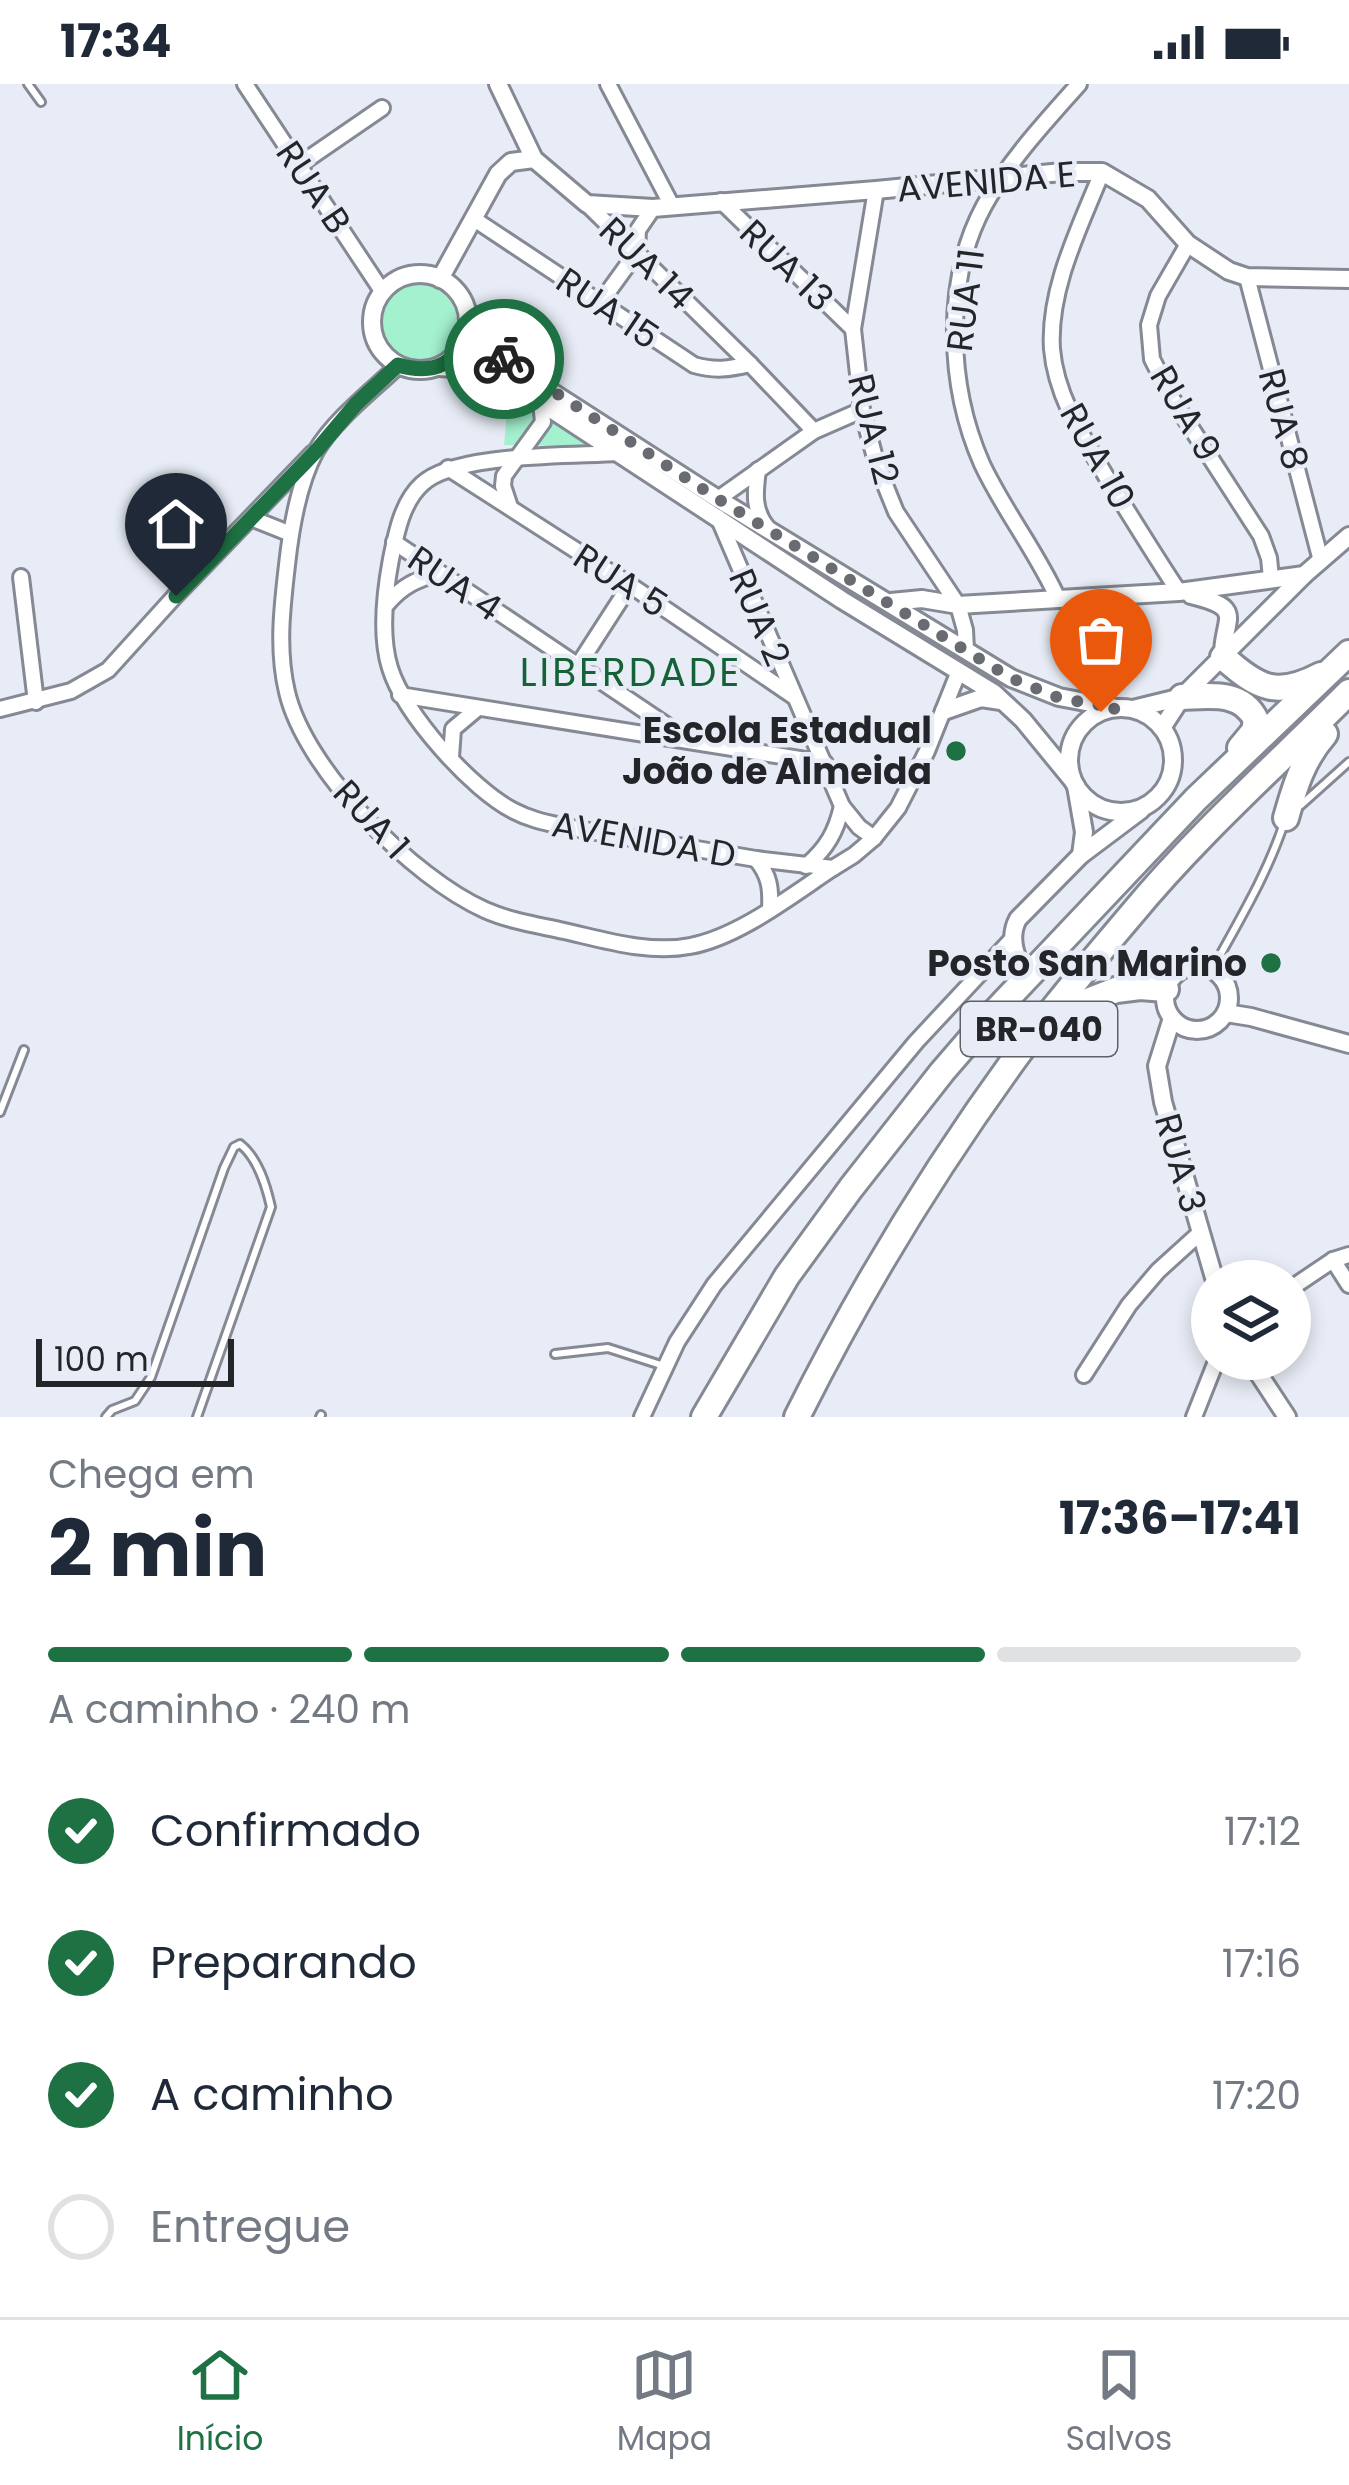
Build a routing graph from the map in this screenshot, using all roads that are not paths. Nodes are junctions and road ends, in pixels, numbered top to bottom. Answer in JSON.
{"nodes":[{"id":1,"x":28,"y":84,"type":"edge"},
{"id":2,"x":244,"y":84,"type":"edge"},
{"id":3,"x":497,"y":84,"type":"edge"},
{"id":4,"x":608,"y":84,"type":"edge"},
{"id":5,"x":1079,"y":84,"type":"edge"},
{"id":6,"x":41,"y":102,"type":"dead end"},
{"id":7,"x":382,"y":108,"type":"dead end"},
{"id":8,"x":534,"y":159,"type":"junction"},
{"id":9,"x":299,"y":165,"type":"junction"},
{"id":10,"x":1102,"y":172,"type":"junction"},
{"id":11,"x":1001,"y":178,"type":"junction"},
{"id":12,"x":876,"y":190,"type":"junction"},
{"id":13,"x":721,"y":201,"type":"junction"},
{"id":14,"x":587,"y":204,"type":"junction"},
{"id":15,"x":662,"y":207,"type":"junction"},
{"id":16,"x":474,"y":219,"type":"junction"},
{"id":17,"x":1188,"y":244,"type":"junction"},
{"id":18,"x":637,"y":252,"type":"junction"},
{"id":19,"x":1246,"y":277,"type":"junction"},
{"id":20,"x":1349,"y":278,"type":"edge"},
{"id":21,"x":440,"y":279,"type":"junction"},
{"id":22,"x":382,"y":291,"type":"junction"},
{"id":23,"x":600,"y":303,"type":"junction"},
{"id":24,"x":468,"y":324,"type":"junction"},
{"id":25,"x":853,"y":329,"type":"junction"},
{"id":26,"x":750,"y":364,"type":"junction"},
{"id":27,"x":398,"y":365,"type":"junction"},
{"id":28,"x":438,"y":367,"type":"junction"},
{"id":29,"x":541,"y":402,"type":"junction"},
{"id":30,"x":862,"y":410,"type":"junction"},
{"id":31,"x":814,"y":431,"type":"junction"},
{"id":32,"x":317,"y":450,"type":"junction"},
{"id":33,"x":618,"y":453,"type":"junction"},
{"id":34,"x":516,"y":459,"type":"junction"},
{"id":35,"x":448,"y":468,"type":"junction"},
{"id":36,"x":758,"y":470,"type":"junction"},
{"id":37,"x":510,"y":507,"type":"junction"},
{"id":38,"x":718,"y":508,"type":"junction"},
{"id":39,"x":251,"y":518,"type":"junction"},
{"id":40,"x":771,"y":531,"type":"junction"},
{"id":41,"x":291,"y":534,"type":"junction"},
{"id":42,"x":1349,"y":536,"type":"edge"},
{"id":43,"x":394,"y":542,"type":"junction"},
{"id":44,"x":1321,"y":561,"type":"junction"},
{"id":45,"x":438,"y":573,"type":"junction"},
{"id":46,"x":1304,"y":575,"type":"junction"},
{"id":47,"x":21,"y":577,"type":"dead end"},
{"id":48,"x":1270,"y":578,"type":"junction"},
{"id":49,"x":630,"y":585,"type":"junction"},
{"id":50,"x":1179,"y":592,"type":"junction"},
{"id":51,"x":1058,"y":599,"type":"junction"},
{"id":52,"x":890,"y":602,"type":"junction"},
{"id":53,"x":387,"y":604,"type":"junction"},
{"id":54,"x":958,"y":605,"type":"junction"},
{"id":55,"x":880,"y":623,"type":"junction"},
{"id":56,"x":965,"y":649,"type":"junction"},
{"id":57,"x":1223,"y":657,"type":"junction"},
{"id":58,"x":1342,"y":661,"type":"edge"},
{"id":59,"x":578,"y":664,"type":"junction"},
{"id":60,"x":959,"y":671,"type":"junction"},
{"id":61,"x":1349,"y":692,"type":"edge"},
{"id":62,"x":400,"y":695,"type":"junction"},
{"id":63,"x":793,"y":696,"type":"junction"},
{"id":64,"x":1181,"y":697,"type":"junction"},
{"id":65,"x":1004,"y":701,"type":"junction"},
{"id":66,"x":36,"y":702,"type":"junction"},
{"id":67,"x":478,"y":708,"type":"junction"},
{"id":68,"x":1125,"y":708,"type":"junction"},
{"id":69,"x":0,"y":709,"type":"edge"},
{"id":70,"x":1349,"y":709,"type":"edge"},
{"id":71,"x":944,"y":711,"type":"junction"},
{"id":72,"x":1162,"y":728,"type":"junction"},
{"id":73,"x":694,"y":744,"type":"junction"},
{"id":74,"x":451,"y":757,"type":"junction"},
{"id":75,"x":1349,"y":762,"type":"edge"},
{"id":76,"x":825,"y":764,"type":"junction"},
{"id":77,"x":1074,"y":783,"type":"junction"},
{"id":78,"x":1196,"y":799,"type":"junction"},
{"id":79,"x":842,"y":806,"type":"junction"},
{"id":80,"x":1147,"y":806,"type":"junction"},
{"id":81,"x":1286,"y":818,"type":"junction"},
{"id":82,"x":874,"y":838,"type":"junction"},
{"id":83,"x":1081,"y":855,"type":"junction"},
{"id":84,"x":756,"y":859,"type":"junction"},
{"id":85,"x":805,"y":866,"type":"junction"},
{"id":86,"x":833,"y":868,"type":"junction"},
{"id":87,"x":770,"y":910,"type":"junction"},
{"id":88,"x":1012,"y":938,"type":"junction"},
{"id":89,"x":1211,"y":970,"type":"junction"},
{"id":90,"x":1027,"y":979,"type":"junction"},
{"id":91,"x":1166,"y":989,"type":"junction"},
{"id":92,"x":1227,"y":1008,"type":"junction"},
{"id":93,"x":1049,"y":1016,"type":"junction"},
{"id":94,"x":1176,"y":1021,"type":"junction"},
{"id":95,"x":1349,"y":1044,"type":"edge"},
{"id":96,"x":24,"y":1050,"type":"dead end"},
{"id":97,"x":1018,"y":1054,"type":"junction"},
{"id":98,"x":0,"y":1112,"type":"edge"},
{"id":99,"x":1202,"y":1232,"type":"junction"},
{"id":100,"x":1349,"y":1255,"type":"edge"},
{"id":101,"x":1209,"y":1260,"type":"edge"},
{"id":102,"x":1333,"y":1260,"type":"junction"},
{"id":103,"x":1311,"y":1275,"type":"edge"},
{"id":104,"x":1349,"y":1285,"type":"edge"},
{"id":105,"x":555,"y":1354,"type":"dead end"},
{"id":106,"x":664,"y":1366,"type":"junction"},
{"id":107,"x":1084,"y":1375,"type":"dead end"},
{"id":108,"x":1209,"y":1380,"type":"edge"},
{"id":109,"x":1263,"y":1380,"type":"edge"},
{"id":110,"x":106,"y":1417,"type":"edge"},
{"id":111,"x":196,"y":1417,"type":"edge"},
{"id":112,"x":642,"y":1417,"type":"edge"},
{"id":113,"x":704,"y":1417,"type":"edge"},
{"id":114,"x":797,"y":1417,"type":"edge"},
{"id":115,"x":1194,"y":1417,"type":"edge"},
{"id":116,"x":1287,"y":1417,"type":"edge"}],
"edges":[{"from":1,"to":6,"type":"lane"},
{"from":2,"to":9,"type":"street","name":"RUA B"},
{"from":3,"to":8,"type":"street","name":"RUA 14"},
{"from":4,"to":15,"type":"street"},
{"from":5,"to":11,"type":"street","name":"RUA 11"},
{"from":7,"to":9,"type":"street"},
{"from":8,"to":14,"type":"street","name":"RUA 14"},
{"from":8,"to":16,"type":"street"},
{"from":9,"to":22,"type":"street","name":"RUA B"},
{"from":10,"to":11,"type":"street","name":"AVENIDA E"},
{"from":10,"to":17,"type":"street","name":"AVENIDA E"},
{"from":10,"to":50,"type":"street","name":"RUA 10"},
{"from":11,"to":12,"type":"street","name":"AVENIDA E"},
{"from":11,"to":51,"type":"street","name":"RUA 11"},
{"from":12,"to":13,"type":"street","name":"AVENIDA E"},
{"from":12,"to":25,"type":"street","name":"RUA 12"},
{"from":13,"to":15,"type":"street","name":"AVENIDA E"},
{"from":13,"to":25,"type":"street","name":"RUA 13"},
{"from":14,"to":15,"type":"street","name":"AVENIDA E"},
{"from":14,"to":18,"type":"street","name":"RUA 14"},
{"from":15,"to":18,"type":"street"},
{"from":16,"to":21,"type":"street"},
{"from":16,"to":23,"type":"street","name":"RUA 15"},
{"from":17,"to":19,"type":"street","name":"AVENIDA E"},
{"from":17,"to":48,"type":"street","name":"RUA 9"},
{"from":18,"to":23,"type":"street"},
{"from":18,"to":26,"type":"street","name":"RUA 14"},
{"from":19,"to":20,"type":"street","name":"AVENIDA E"},
{"from":19,"to":44,"type":"street","name":"RUA 8"},
{"from":21,"to":22,"type":"street"},
{"from":21,"to":24,"type":"street"},
{"from":22,"to":27,"type":"street"},
{"from":23,"to":26,"type":"street","name":"RUA 15"},
{"from":24,"to":28,"type":"street"},
{"from":24,"to":38,"type":"street"},
{"from":25,"to":30,"type":"street","name":"RUA 12"},
{"from":26,"to":31,"type":"street","name":"RUA 14"},
{"from":27,"to":28,"type":"street"},
{"from":27,"to":32,"type":"street","name":"RUA 1"},
{"from":28,"to":29,"type":"street"},
{"from":29,"to":33,"type":"street"},
{"from":29,"to":34,"type":"street"},
{"from":30,"to":31,"type":"street"},
{"from":30,"to":54,"type":"street","name":"RUA 12"},
{"from":31,"to":36,"type":"street"},
{"from":32,"to":39,"type":"street"},
{"from":32,"to":41,"type":"street","name":"RUA 1"},
{"from":33,"to":34,"type":"street"},
{"from":33,"to":38,"type":"street"},
{"from":34,"to":35,"type":"street"},
{"from":34,"to":37,"type":"street"},
{"from":35,"to":37,"type":"street","name":"RUA 5"},
{"from":35,"to":43,"type":"street","name":"AVENIDA D"},
{"from":36,"to":38,"type":"street"},
{"from":36,"to":40,"type":"street"},
{"from":37,"to":49,"type":"street","name":"RUA 5"},
{"from":38,"to":40,"type":"street"},
{"from":38,"to":55,"type":"street"},
{"from":38,"to":63,"type":"street","name":"RUA 2"},
{"from":39,"to":41,"type":"street"},
{"from":39,"to":66,"type":"street"},
{"from":40,"to":52,"type":"street"},
{"from":41,"to":87,"type":"street","name":"RUA 1"},
{"from":42,"to":44,"type":"street"},
{"from":43,"to":45,"type":"street","name":"RUA 4"},
{"from":43,"to":53,"type":"street","name":"AVENIDA D"},
{"from":44,"to":46,"type":"street"},
{"from":45,"to":53,"type":"street"},
{"from":45,"to":59,"type":"street","name":"RUA 4"},
{"from":46,"to":48,"type":"street"},
{"from":46,"to":57,"type":"street"},
{"from":47,"to":66,"type":"street"},
{"from":48,"to":50,"type":"street"},
{"from":49,"to":59,"type":"street"},
{"from":49,"to":63,"type":"street","name":"RUA 5"},
{"from":50,"to":51,"type":"street"},
{"from":50,"to":57,"type":"street"},
{"from":51,"to":54,"type":"street"},
{"from":52,"to":54,"type":"street"},
{"from":52,"to":55,"type":"street"},
{"from":52,"to":56,"type":"street"},
{"from":53,"to":62,"type":"street","name":"AVENIDA D"},
{"from":54,"to":56,"type":"street","name":"RUA 12"},
{"from":55,"to":60,"type":"street"},
{"from":56,"to":68,"type":"street"},
{"from":57,"to":58,"type":"highway"},
{"from":57,"to":64,"type":"street"},
{"from":58,"to":78,"type":"highway","number":"BR-040"},
{"from":59,"to":73,"type":"street","name":"RUA 4"},
{"from":60,"to":65,"type":"street"},
{"from":60,"to":71,"type":"street"},
{"from":61,"to":93,"type":"highway","number":"BR-040"},
{"from":62,"to":67,"type":"street"},
{"from":62,"to":74,"type":"street","name":"AVENIDA D"},
{"from":63,"to":76,"type":"street","name":"RUA 2"},
{"from":64,"to":68,"type":"street"},
{"from":64,"to":72,"type":"street"},
{"from":64,"to":78,"type":"highway"},
{"from":65,"to":71,"type":"street"},
{"from":65,"to":77,"type":"street"},
{"from":66,"to":69,"type":"street"},
{"from":67,"to":73,"type":"street"},
{"from":67,"to":74,"type":"street"},
{"from":68,"to":72,"type":"street"},
{"from":68,"to":77,"type":"street"},
{"from":70,"to":81,"type":"highway"},
{"from":71,"to":82,"type":"street"},
{"from":72,"to":80,"type":"street"},
{"from":73,"to":76,"type":"street"},
{"from":74,"to":84,"type":"street","name":"AVENIDA D"},
{"from":75,"to":81,"type":"lane"},
{"from":76,"to":79,"type":"street","name":"RUA 2"},
{"from":77,"to":80,"type":"street"},
{"from":77,"to":83,"type":"street"},
{"from":78,"to":90,"type":"highway","number":"BR-040"},
{"from":79,"to":82,"type":"street","name":"RUA 2"},
{"from":79,"to":85,"type":"street"},
{"from":80,"to":83,"type":"street"},
{"from":81,"to":89,"type":"lane"},
{"from":82,"to":86,"type":"street"},
{"from":83,"to":88,"type":"street"},
{"from":84,"to":85,"type":"street","name":"AVENIDA D"},
{"from":84,"to":87,"type":"street"},
{"from":85,"to":86,"type":"street","name":"AVENIDA D"},
{"from":86,"to":87,"type":"street","name":"RUA 1"},
{"from":88,"to":90,"type":"street"},
{"from":88,"to":106,"type":"street"},
{"from":89,"to":91,"type":"street"},
{"from":89,"to":92,"type":"street"},
{"from":90,"to":97,"type":"highway"},
{"from":90,"to":113,"type":"highway","number":"BR-040"},
{"from":91,"to":93,"type":"highway"},
{"from":91,"to":94,"type":"street"},
{"from":92,"to":94,"type":"street"},
{"from":92,"to":95,"type":"street"},
{"from":93,"to":97,"type":"highway","number":"BR-040"},
{"from":94,"to":99,"type":"street","name":"RUA 3"},
{"from":96,"to":98,"type":"lane"},
{"from":97,"to":114,"type":"highway","number":"BR-040"},
{"from":99,"to":101,"type":"street","name":"RUA 3"},
{"from":99,"to":107,"type":"street"},
{"from":100,"to":102,"type":"street"},
{"from":102,"to":103,"type":"street"},
{"from":102,"to":104,"type":"street"},
{"from":105,"to":106,"type":"lane"},
{"from":106,"to":112,"type":"street"},
{"from":108,"to":115,"type":"street"},
{"from":109,"to":116,"type":"street"},
{"from":110,"to":111,"type":"lane"}]}
